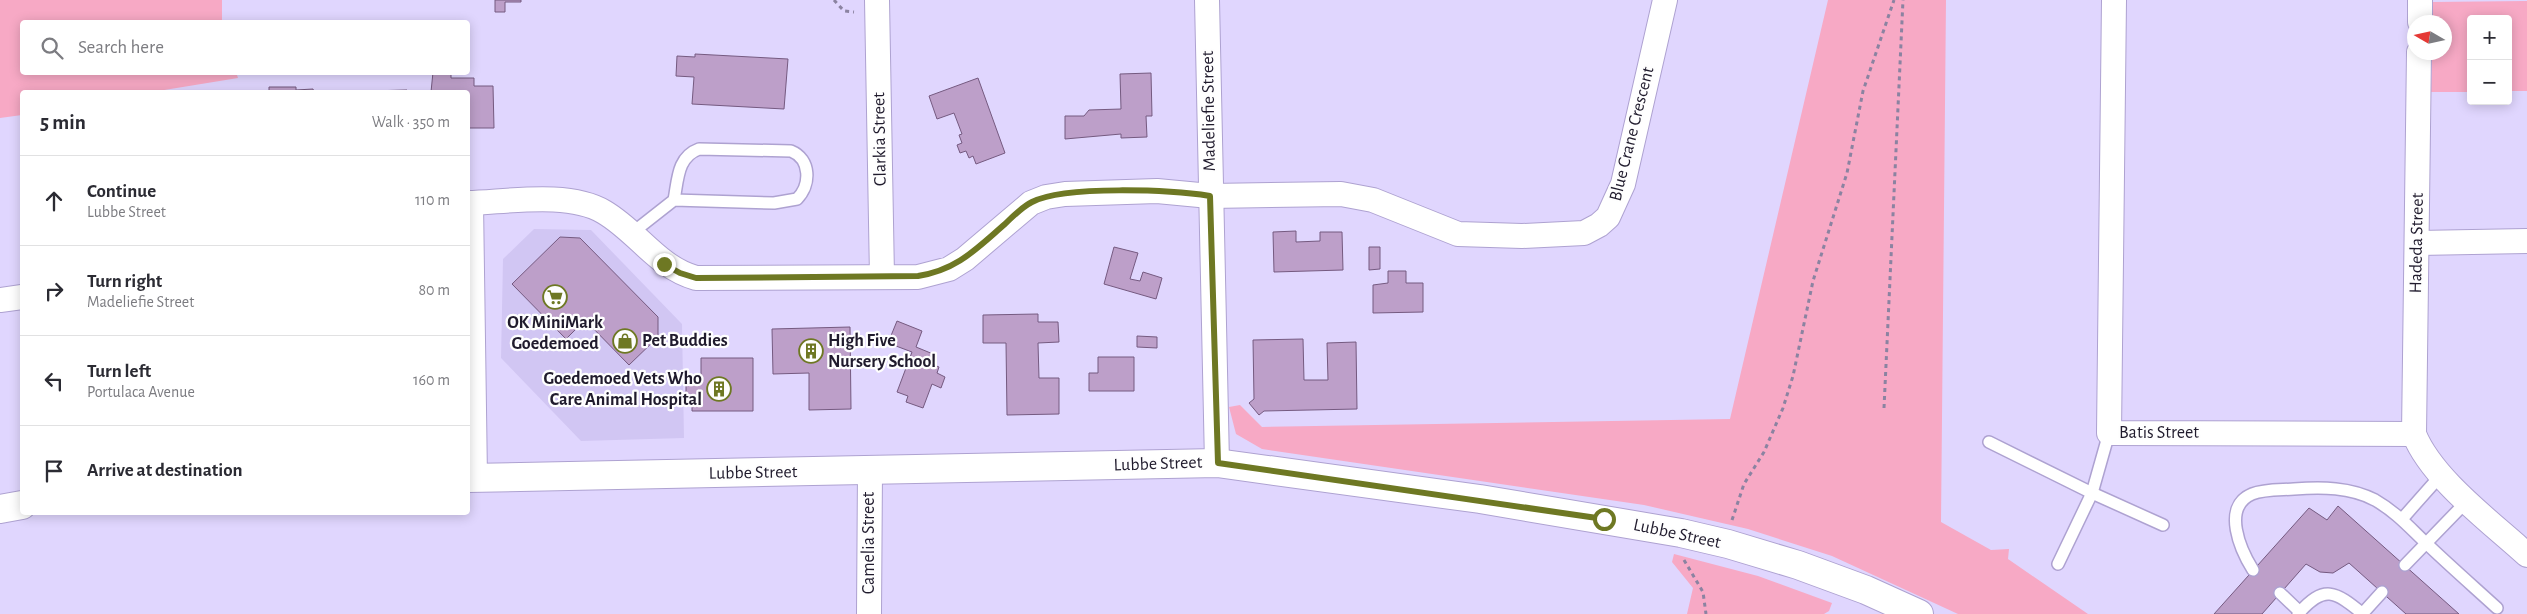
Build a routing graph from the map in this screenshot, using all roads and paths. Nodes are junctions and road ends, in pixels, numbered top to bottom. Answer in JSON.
{"nodes":[{"id":1,"x":877,"y":0,"type":"edge"},
{"id":2,"x":1207,"y":0,"type":"edge"},
{"id":3,"x":1665,"y":0,"type":"edge"},
{"id":4,"x":1894,"y":0,"type":"edge"},
{"id":5,"x":1903,"y":0,"type":"edge"},
{"id":6,"x":2114,"y":0,"type":"edge"},
{"id":7,"x":2420,"y":0,"type":"edge"},
{"id":8,"x":2420,"y":15,"type":"edge"},
{"id":9,"x":2420,"y":60,"type":"edge"},
{"id":10,"x":1210,"y":196,"type":"junction"},
{"id":11,"x":674,"y":200,"type":"junction"},
{"id":12,"x":470,"y":203,"type":"edge"},
{"id":13,"x":632,"y":233,"type":"junction"},
{"id":14,"x":2527,"y":241,"type":"edge"},
{"id":15,"x":2418,"y":243,"type":"junction"},
{"id":16,"x":882,"y":277,"type":"junction"},
{"id":17,"x":20,"y":296,"type":"edge"},
{"id":18,"x":0,"y":300,"type":"edge"},
{"id":19,"x":470,"y":340,"type":"edge"},
{"id":20,"x":1884,"y":408,"type":"dead end"},
{"id":21,"x":2110,"y":433,"type":"junction"},
{"id":22,"x":2414,"y":434,"type":"junction"},
{"id":23,"x":1989,"y":442,"type":"dead end"},
{"id":24,"x":1218,"y":463,"type":"junction"},
{"id":25,"x":870,"y":471,"type":"junction"},
{"id":26,"x":2440,"y":475,"type":"junction"},
{"id":27,"x":471,"y":478,"type":"edge"},
{"id":28,"x":2092,"y":494,"type":"junction"},
{"id":29,"x":2468,"y":500,"type":"junction"},
{"id":30,"x":20,"y":505,"type":"edge"},
{"id":31,"x":0,"y":509,"type":"edge"},
{"id":32,"x":2402,"y":519,"type":"junction"},
{"id":33,"x":1731,"y":525,"type":"dead end"},
{"id":34,"x":2163,"y":526,"type":"dead end"},
{"id":35,"x":2426,"y":543,"type":"junction"},
{"id":36,"x":1680,"y":552,"type":"dead end"},
{"id":37,"x":2527,"y":555,"type":"edge"},
{"id":38,"x":2058,"y":564,"type":"dead end"},
{"id":39,"x":2405,"y":565,"type":"dead end"},
{"id":40,"x":2253,"y":570,"type":"dead end"},
{"id":41,"x":2382,"y":592,"type":"dead end"},
{"id":42,"x":2280,"y":593,"type":"dead end"},
{"id":43,"x":2497,"y":608,"type":"dead end"},
{"id":44,"x":2299,"y":613,"type":"edge"},
{"id":45,"x":869,"y":614,"type":"edge"},
{"id":46,"x":1706,"y":614,"type":"edge"},
{"id":47,"x":1919,"y":614,"type":"edge"},
{"id":48,"x":2363,"y":614,"type":"edge"}],
"edges":[{"from":1,"to":16,"type":"street","name":"Clarkia Street"},
{"from":2,"to":10,"type":"street","name":"Madeliefie Street"},
{"from":3,"to":10,"type":"street","name":"Blue Crane Crescent"},
{"from":4,"to":33,"type":"path"},
{"from":5,"to":20,"type":"path"},
{"from":6,"to":21,"type":"street","name":"Batis Street"},
{"from":7,"to":8,"type":"street"},
{"from":9,"to":15,"type":"street","name":"Hadeda Street"},
{"from":10,"to":16,"type":"street","name":"Blue Crane Crescent"},
{"from":10,"to":24,"type":"street","name":"Madeliefie Street"},
{"from":11,"to":11,"type":"lane"},
{"from":11,"to":13,"type":"lane"},
{"from":12,"to":13,"type":"street","name":"Blue Crane Crescent"},
{"from":13,"to":16,"type":"street","name":"Blue Crane Crescent"},
{"from":14,"to":15,"type":"street"},
{"from":15,"to":22,"type":"street","name":"Hadeda Street"},
{"from":17,"to":18,"type":"street"},
{"from":19,"to":27,"type":"street"},
{"from":21,"to":22,"type":"street","name":"Batis Street"},
{"from":21,"to":28,"type":"lane"},
{"from":22,"to":26,"type":"street"},
{"from":23,"to":28,"type":"lane"},
{"from":24,"to":25,"type":"main road","name":"Lubbe Street"},
{"from":24,"to":47,"type":"main road","name":"Lubbe Street"},
{"from":25,"to":27,"type":"main road","name":"Lubbe Street"},
{"from":25,"to":45,"type":"street","name":"Camelia Street"},
{"from":26,"to":29,"type":"street"},
{"from":26,"to":32,"type":"lane"},
{"from":28,"to":34,"type":"lane"},
{"from":28,"to":38,"type":"lane"},
{"from":29,"to":35,"type":"lane"},
{"from":29,"to":37,"type":"street"},
{"from":30,"to":31,"type":"main road"},
{"from":32,"to":35,"type":"lane"},
{"from":32,"to":40,"type":"lane"},
{"from":35,"to":39,"type":"lane"},
{"from":35,"to":43,"type":"lane"},
{"from":36,"to":46,"type":"path"},
{"from":41,"to":48,"type":"lane"},
{"from":42,"to":44,"type":"lane"},
{"from":44,"to":48,"type":"lane"}]}
